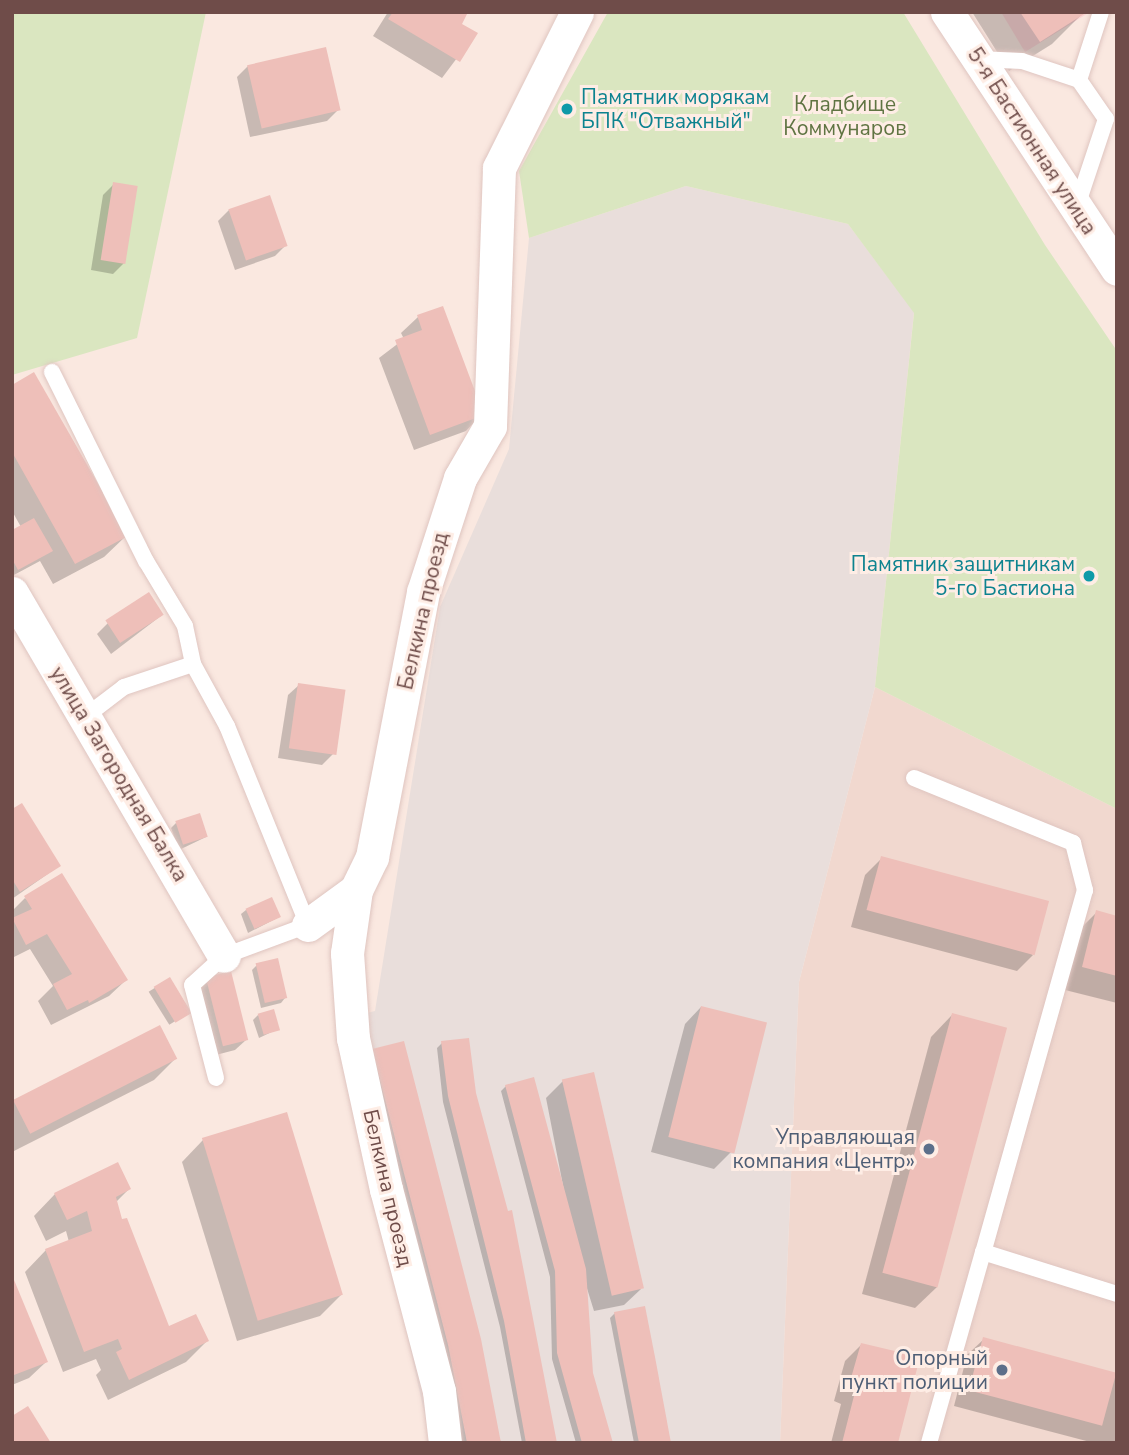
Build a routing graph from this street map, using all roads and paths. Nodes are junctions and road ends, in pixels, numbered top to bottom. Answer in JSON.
{"nodes":[{"id":1,"x":577,"y":12,"type":"edge"},
{"id":2,"x":947,"y":12,"type":"edge"},
{"id":3,"x":1101,"y":12,"type":"edge"},
{"id":4,"x":978,"y":59,"type":"junction"},
{"id":5,"x":1079,"y":80,"type":"junction"},
{"id":6,"x":1076,"y":208,"type":"junction"},
{"id":7,"x":1117,"y":269,"type":"edge"},
{"id":8,"x":52,"y":372,"type":"dead end"},
{"id":9,"x":12,"y":593,"type":"edge"},
{"id":10,"x":193,"y":664,"type":"junction"},
{"id":11,"x":86,"y":716,"type":"junction"},
{"id":12,"x":914,"y":778,"type":"dead end"},
{"id":13,"x":356,"y":890,"type":"junction"},
{"id":14,"x":309,"y":925,"type":"junction"},
{"id":15,"x":224,"y":956,"type":"junction"},
{"id":16,"x":216,"y":1078,"type":"dead end"},
{"id":17,"x":983,"y":1252,"type":"junction"},
{"id":18,"x":1117,"y":1294,"type":"edge"},
{"id":19,"x":445,"y":1443,"type":"edge"},
{"id":20,"x":929,"y":1443,"type":"edge"}],
"edges":[{"from":1,"to":13,"type":"street","name":"Белкина проезд"},
{"from":2,"to":4,"type":"street","name":"5-я Бастионная улица"},
{"from":3,"to":5,"type":"lane"},
{"from":4,"to":5,"type":"lane"},
{"from":4,"to":6,"type":"street","name":"5-я Бастионная улица"},
{"from":5,"to":6,"type":"lane"},
{"from":6,"to":7,"type":"street","name":"5-я Бастионная улица"},
{"from":8,"to":10,"type":"lane"},
{"from":9,"to":11,"type":"street","name":"улица Загородная Балка"},
{"from":10,"to":11,"type":"lane"},
{"from":10,"to":14,"type":"lane"},
{"from":11,"to":15,"type":"street","name":"улица Загородная Балка"},
{"from":12,"to":17,"type":"lane"},
{"from":13,"to":14,"type":"street","name":"Белкина проезд"},
{"from":13,"to":19,"type":"street","name":"Белкина проезд"},
{"from":14,"to":15,"type":"lane"},
{"from":15,"to":16,"type":"lane"},
{"from":17,"to":18,"type":"lane"},
{"from":17,"to":20,"type":"lane"}]}
